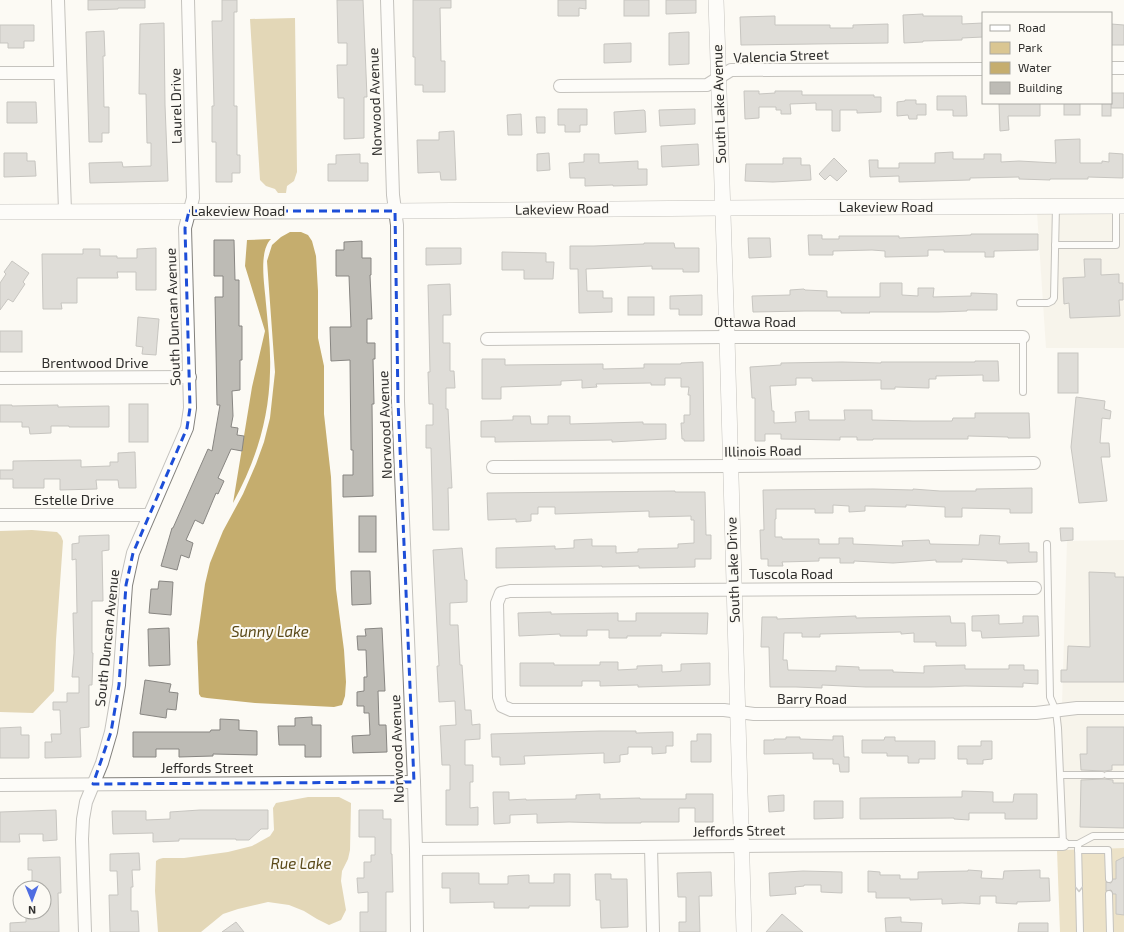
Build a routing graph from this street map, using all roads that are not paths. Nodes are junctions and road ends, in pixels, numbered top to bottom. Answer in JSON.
{"nodes":[{"id":1,"x":58,"y":0,"type":"edge"},
{"id":2,"x":188,"y":0,"type":"edge"},
{"id":3,"x":387,"y":0,"type":"edge"},
{"id":4,"x":716,"y":0,"type":"edge"},
{"id":5,"x":1112,"y":68,"type":"edge"},
{"id":6,"x":1124,"y":68,"type":"edge"},
{"id":7,"x":982,"y":69,"type":"edge"},
{"id":8,"x":60,"y":72,"type":"junction"},
{"id":9,"x":0,"y":73,"type":"edge"},
{"id":10,"x":718,"y":78,"type":"junction"},
{"id":11,"x":560,"y":86,"type":"dead end"},
{"id":12,"x":1056,"y":206,"type":"junction"},
{"id":13,"x":1120,"y":206,"type":"edge"},
{"id":14,"x":723,"y":208,"type":"junction"},
{"id":15,"x":395,"y":210,"type":"junction"},
{"id":16,"x":65,"y":211,"type":"junction"},
{"id":17,"x":0,"y":212,"type":"edge"},
{"id":18,"x":189,"y":212,"type":"junction"},
{"id":19,"x":1116,"y":244,"type":"junction"},
{"id":20,"x":1124,"y":244,"type":"edge"},
{"id":21,"x":1055,"y":245,"type":"junction"},
{"id":22,"x":1020,"y":303,"type":"dead end"},
{"id":23,"x":727,"y":337,"type":"junction"},
{"id":24,"x":1023,"y":337,"type":"joint"},
{"id":25,"x":487,"y":340,"type":"dead end"},
{"id":26,"x":190,"y":377,"type":"junction"},
{"id":27,"x":0,"y":378,"type":"edge"},
{"id":28,"x":1023,"y":392,"type":"dead end"},
{"id":29,"x":1034,"y":463,"type":"dead end"},
{"id":30,"x":731,"y":466,"type":"junction"},
{"id":31,"x":492,"y":467,"type":"dead end"},
{"id":32,"x":0,"y":515,"type":"edge"},
{"id":33,"x":148,"y":515,"type":"junction"},
{"id":34,"x":1046,"y":544,"type":"dead end"},
{"id":35,"x":1035,"y":588,"type":"dead end"},
{"id":36,"x":734,"y":589,"type":"junction"},
{"id":37,"x":502,"y":706,"type":"joint"},
{"id":38,"x":1124,"y":708,"type":"edge"},
{"id":39,"x":1056,"y":711,"type":"junction"},
{"id":40,"x":738,"y":712,"type":"junction"},
{"id":41,"x":1061,"y":775,"type":"junction"},
{"id":42,"x":1124,"y":775,"type":"edge"},
{"id":43,"x":414,"y":782,"type":"junction"},
{"id":44,"x":93,"y":784,"type":"junction"},
{"id":45,"x":0,"y":785,"type":"edge"},
{"id":46,"x":1124,"y":836,"type":"edge"},
{"id":47,"x":1063,"y":844,"type":"junction"},
{"id":48,"x":741,"y":846,"type":"junction"},
{"id":49,"x":651,"y":847,"type":"junction"},
{"id":50,"x":1078,"y":847,"type":"junction"},
{"id":51,"x":416,"y":850,"type":"junction"},
{"id":52,"x":1109,"y":880,"type":"dead end"},
{"id":53,"x":1109,"y":894,"type":"dead end"},
{"id":54,"x":85,"y":932,"type":"edge"},
{"id":55,"x":417,"y":932,"type":"edge"},
{"id":56,"x":653,"y":932,"type":"edge"},
{"id":57,"x":744,"y":932,"type":"edge"},
{"id":58,"x":1080,"y":932,"type":"edge"},
{"id":59,"x":1110,"y":932,"type":"edge"}],
"edges":[{"from":1,"to":8,"type":"street"},
{"from":2,"to":18,"type":"street","name":"Laurel Drive"},
{"from":3,"to":15,"type":"street","name":"Norwood Avenue"},
{"from":4,"to":10,"type":"street","name":"South Lake Avenue"},
{"from":5,"to":6,"type":"street"},
{"from":7,"to":10,"type":"street","name":"Valencia Street"},
{"from":8,"to":9,"type":"street"},
{"from":8,"to":16,"type":"street"},
{"from":10,"to":11,"type":"street","name":"Valencia Street"},
{"from":10,"to":14,"type":"street","name":"South Lake Avenue"},
{"from":12,"to":13,"type":"street","name":"Lakeview Road"},
{"from":12,"to":14,"type":"street","name":"Lakeview Road"},
{"from":12,"to":21,"type":"lane"},
{"from":13,"to":19,"type":"lane"},
{"from":14,"to":15,"type":"street","name":"Lakeview Road"},
{"from":14,"to":23,"type":"street","name":"South Lake Drive"},
{"from":15,"to":18,"type":"street","name":"Lakeview Road"},
{"from":15,"to":43,"type":"street","name":"Norwood Avenue"},
{"from":16,"to":17,"type":"street","name":"Lakeview Road"},
{"from":16,"to":18,"type":"street","name":"Lakeview Road"},
{"from":18,"to":26,"type":"street","name":"South Duncan Avenue"},
{"from":19,"to":20,"type":"lane"},
{"from":19,"to":21,"type":"lane"},
{"from":21,"to":22,"type":"lane"},
{"from":23,"to":24,"type":"street","name":"Ottawa Road"},
{"from":23,"to":25,"type":"street","name":"Ottawa Road"},
{"from":23,"to":30,"type":"street","name":"South Lake Drive"},
{"from":24,"to":28,"type":"lane"},
{"from":26,"to":27,"type":"street","name":"Brentwood Drive"},
{"from":26,"to":33,"type":"street","name":"South Duncan Avenue"},
{"from":29,"to":30,"type":"street","name":"Illinois Road"},
{"from":30,"to":31,"type":"street","name":"Illinois Road"},
{"from":30,"to":36,"type":"street","name":"South Lake Drive"},
{"from":32,"to":33,"type":"street","name":"Estelle Drive"},
{"from":33,"to":44,"type":"street","name":"South Duncan Avenue"},
{"from":34,"to":39,"type":"lane"},
{"from":35,"to":36,"type":"street","name":"Tuscola Road"},
{"from":36,"to":37,"type":"street","name":"Tuscola Road"},
{"from":36,"to":40,"type":"street","name":"South Lake Drive"},
{"from":37,"to":40,"type":"street","name":"Barry Road"},
{"from":38,"to":39,"type":"street","name":"Barry Road"},
{"from":39,"to":40,"type":"street","name":"Barry Road"},
{"from":39,"to":41,"type":"lane"},
{"from":40,"to":48,"type":"street","name":"South Lake Drive"},
{"from":41,"to":42,"type":"lane"},
{"from":41,"to":47,"type":"lane"},
{"from":43,"to":44,"type":"street","name":"Jeffords Street"},
{"from":43,"to":51,"type":"street","name":"Norwood Avenue"},
{"from":44,"to":45,"type":"street","name":"Jeffords Street"},
{"from":44,"to":54,"type":"street","name":"South Duncan Avenue"},
{"from":46,"to":50,"type":"lane"},
{"from":47,"to":48,"type":"street","name":"Jeffords Street"},
{"from":47,"to":50,"type":"lane"},
{"from":48,"to":49,"type":"street","name":"Jeffords Street"},
{"from":48,"to":57,"type":"street","name":"South Lake Drive"},
{"from":49,"to":51,"type":"street","name":"Jeffords Street"},
{"from":49,"to":56,"type":"street"},
{"from":50,"to":52,"type":"lane"},
{"from":50,"to":58,"type":"lane","one_way":true},
{"from":51,"to":55,"type":"street","name":"Norwood Avenue"},
{"from":53,"to":59,"type":"lane"}]}
